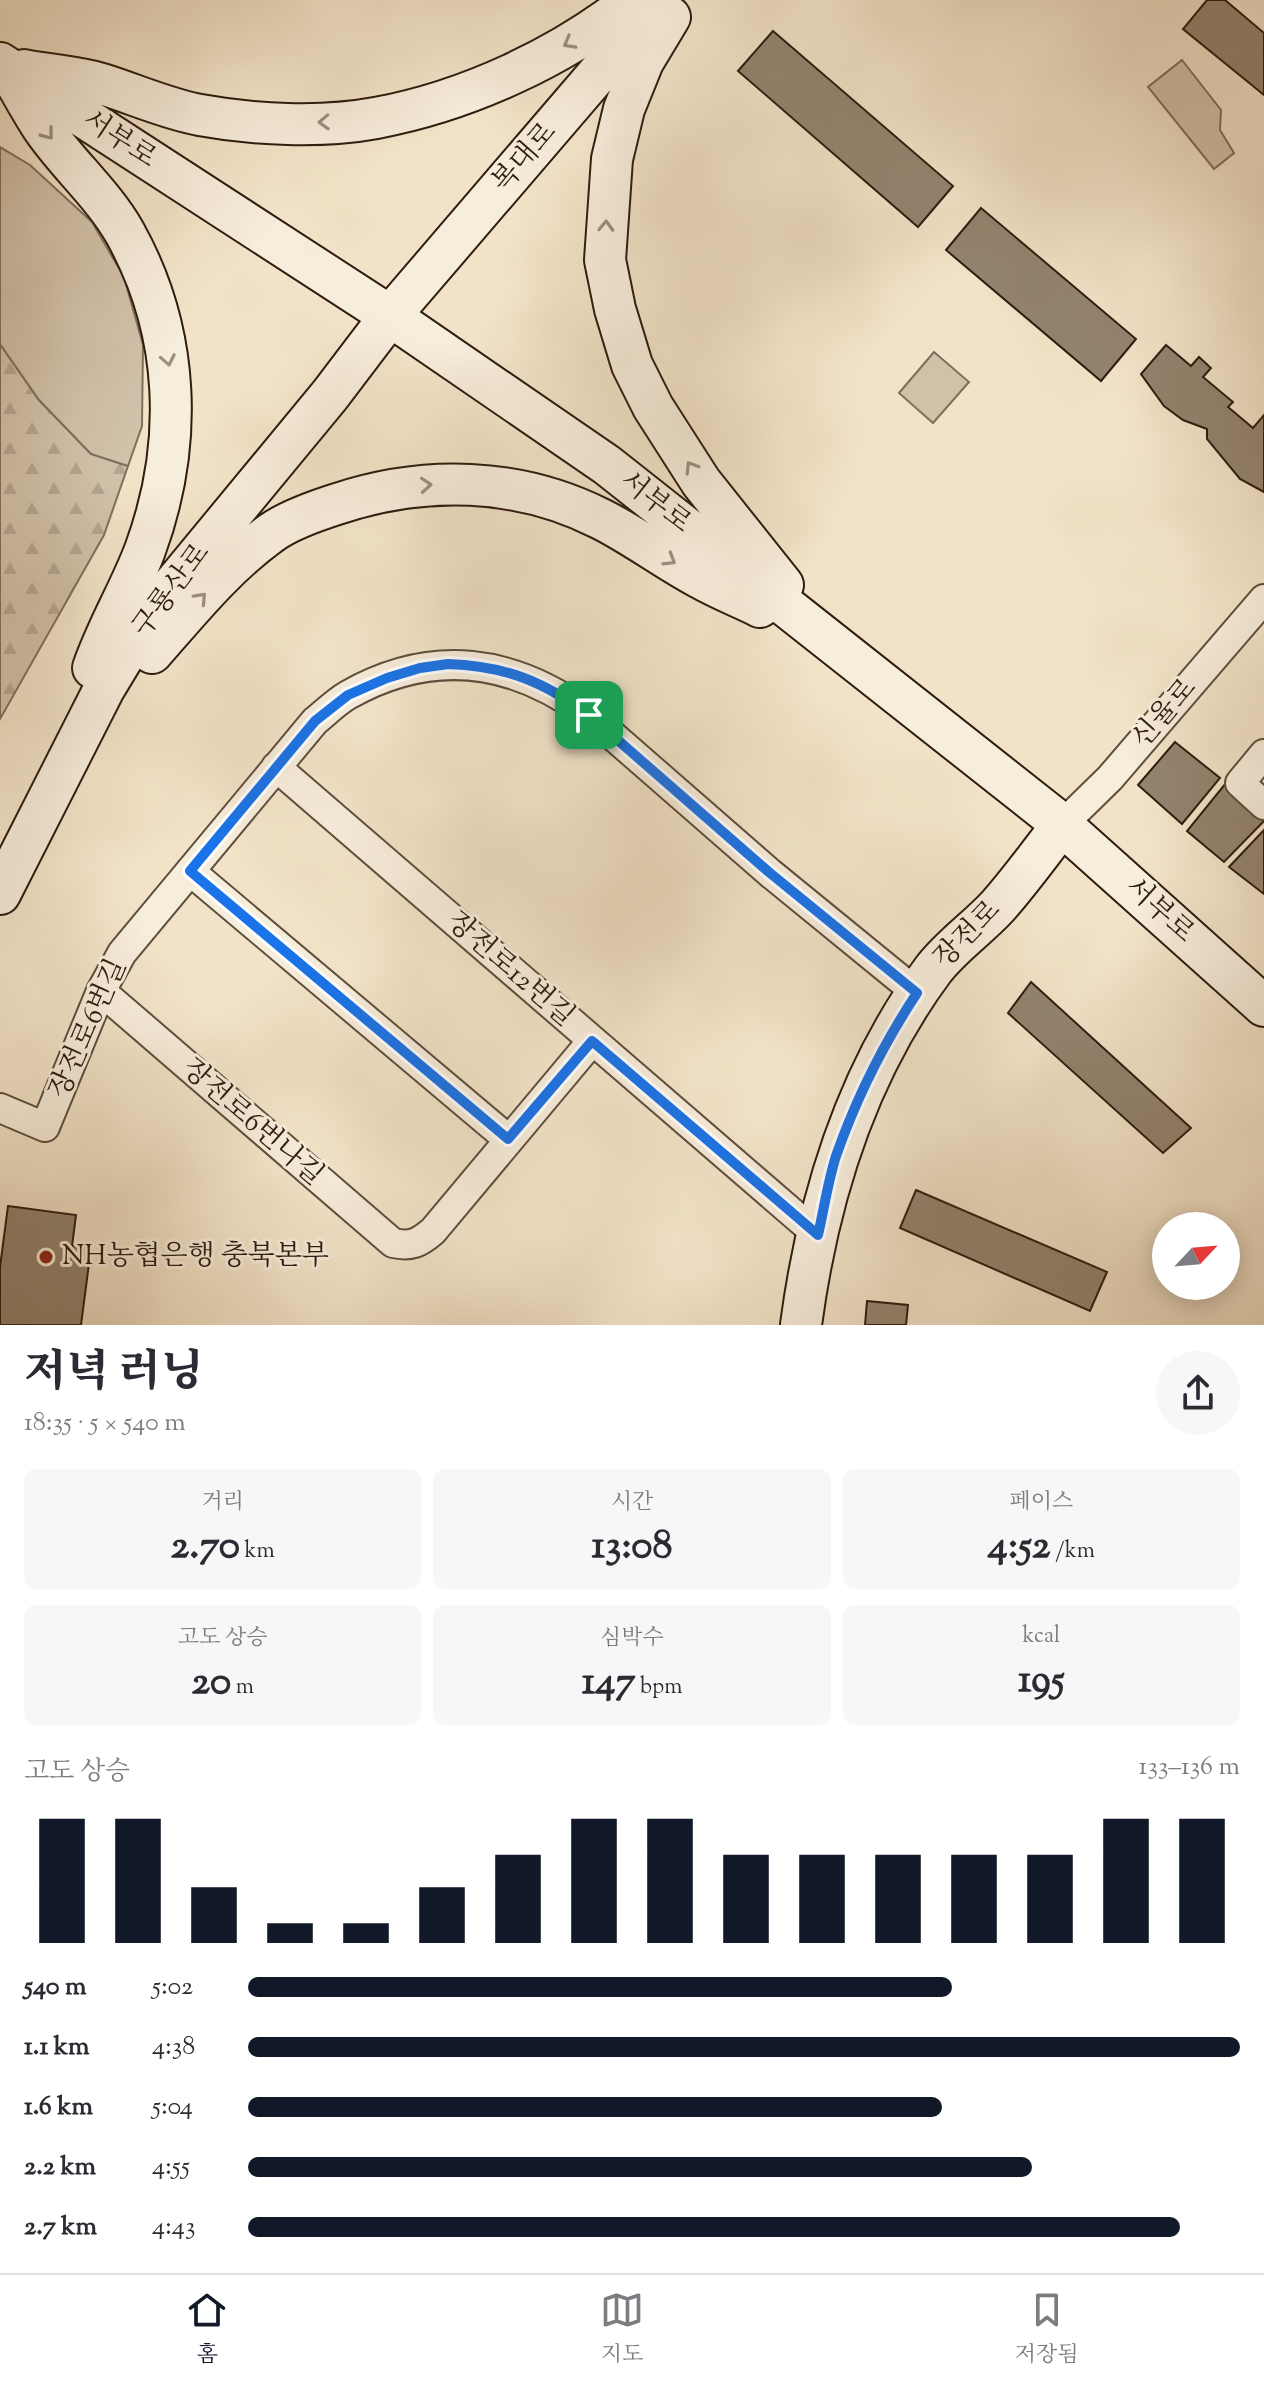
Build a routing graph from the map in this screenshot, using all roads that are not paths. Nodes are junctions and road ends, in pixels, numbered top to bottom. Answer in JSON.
{"nodes":[{"id":1,"x":633,"y":0,"type":"edge"},
{"id":2,"x":661,"y":0,"type":"edge"},
{"id":3,"x":681,"y":0,"type":"edge"},
{"id":4,"x":2,"y":67,"type":"edge"},
{"id":5,"x":390,"y":316,"type":"junction"},
{"id":6,"x":1264,"y":599,"type":"edge"},
{"id":7,"x":825,"y":638,"type":"junction"},
{"id":8,"x":1264,"y":754,"type":"edge"},
{"id":9,"x":276,"y":767,"type":"junction"},
{"id":10,"x":51,"y":793,"type":"junction"},
{"id":11,"x":1264,"y":805,"type":"edge"},
{"id":12,"x":1062,"y":825,"type":"junction"},
{"id":13,"x":190,"y":871,"type":"junction"},
{"id":14,"x":0,"y":894,"type":"edge"},
{"id":15,"x":101,"y":991,"type":"junction"},
{"id":16,"x":917,"y":993,"type":"junction"},
{"id":17,"x":1264,"y":1006,"type":"edge"},
{"id":18,"x":592,"y":1041,"type":"junction"},
{"id":19,"x":0,"y":1108,"type":"edge"},
{"id":20,"x":508,"y":1139,"type":"junction"},
{"id":21,"x":818,"y":1235,"type":"junction"},
{"id":22,"x":801,"y":1325,"type":"edge"}],
"edges":[{"from":1,"to":4,"type":"main road","one_way":true},
{"from":2,"to":5,"type":"main road","name":"복대로"},
{"from":7,"to":3,"type":"main road","one_way":true},
{"from":4,"to":5,"type":"main road","name":"서부로"},
{"from":4,"to":10,"type":"main road","one_way":true},
{"from":5,"to":7,"type":"main road","name":"서부로"},
{"from":5,"to":10,"type":"main road","name":"구룡산로"},
{"from":6,"to":12,"type":"street","name":"신율로"},
{"from":10,"to":7,"type":"main road","one_way":true},
{"from":7,"to":12,"type":"main road","name":"서부로"},
{"from":8,"to":11,"type":"street"},
{"from":9,"to":13,"type":"street","name":"장전로6번길"},
{"from":9,"to":16,"type":"street","name":"장전로6번길"},
{"from":9,"to":18,"type":"street","name":"장전로12번길"},
{"from":10,"to":14,"type":"main road","name":"구룡산로"},
{"from":12,"to":16,"type":"main road","name":"장전로"},
{"from":12,"to":17,"type":"main road","name":"서부로"},
{"from":13,"to":15,"type":"street","name":"장전로6번길"},
{"from":13,"to":20,"type":"street"},
{"from":15,"to":19,"type":"street","name":"장전로6번길"},
{"from":15,"to":20,"type":"street","name":"장전로6번나길"},
{"from":16,"to":21,"type":"main road","name":"장전로"},
{"from":18,"to":20,"type":"street"},
{"from":18,"to":21,"type":"street","name":"장전로12번길"},
{"from":21,"to":22,"type":"main road","name":"장전로"}]}
